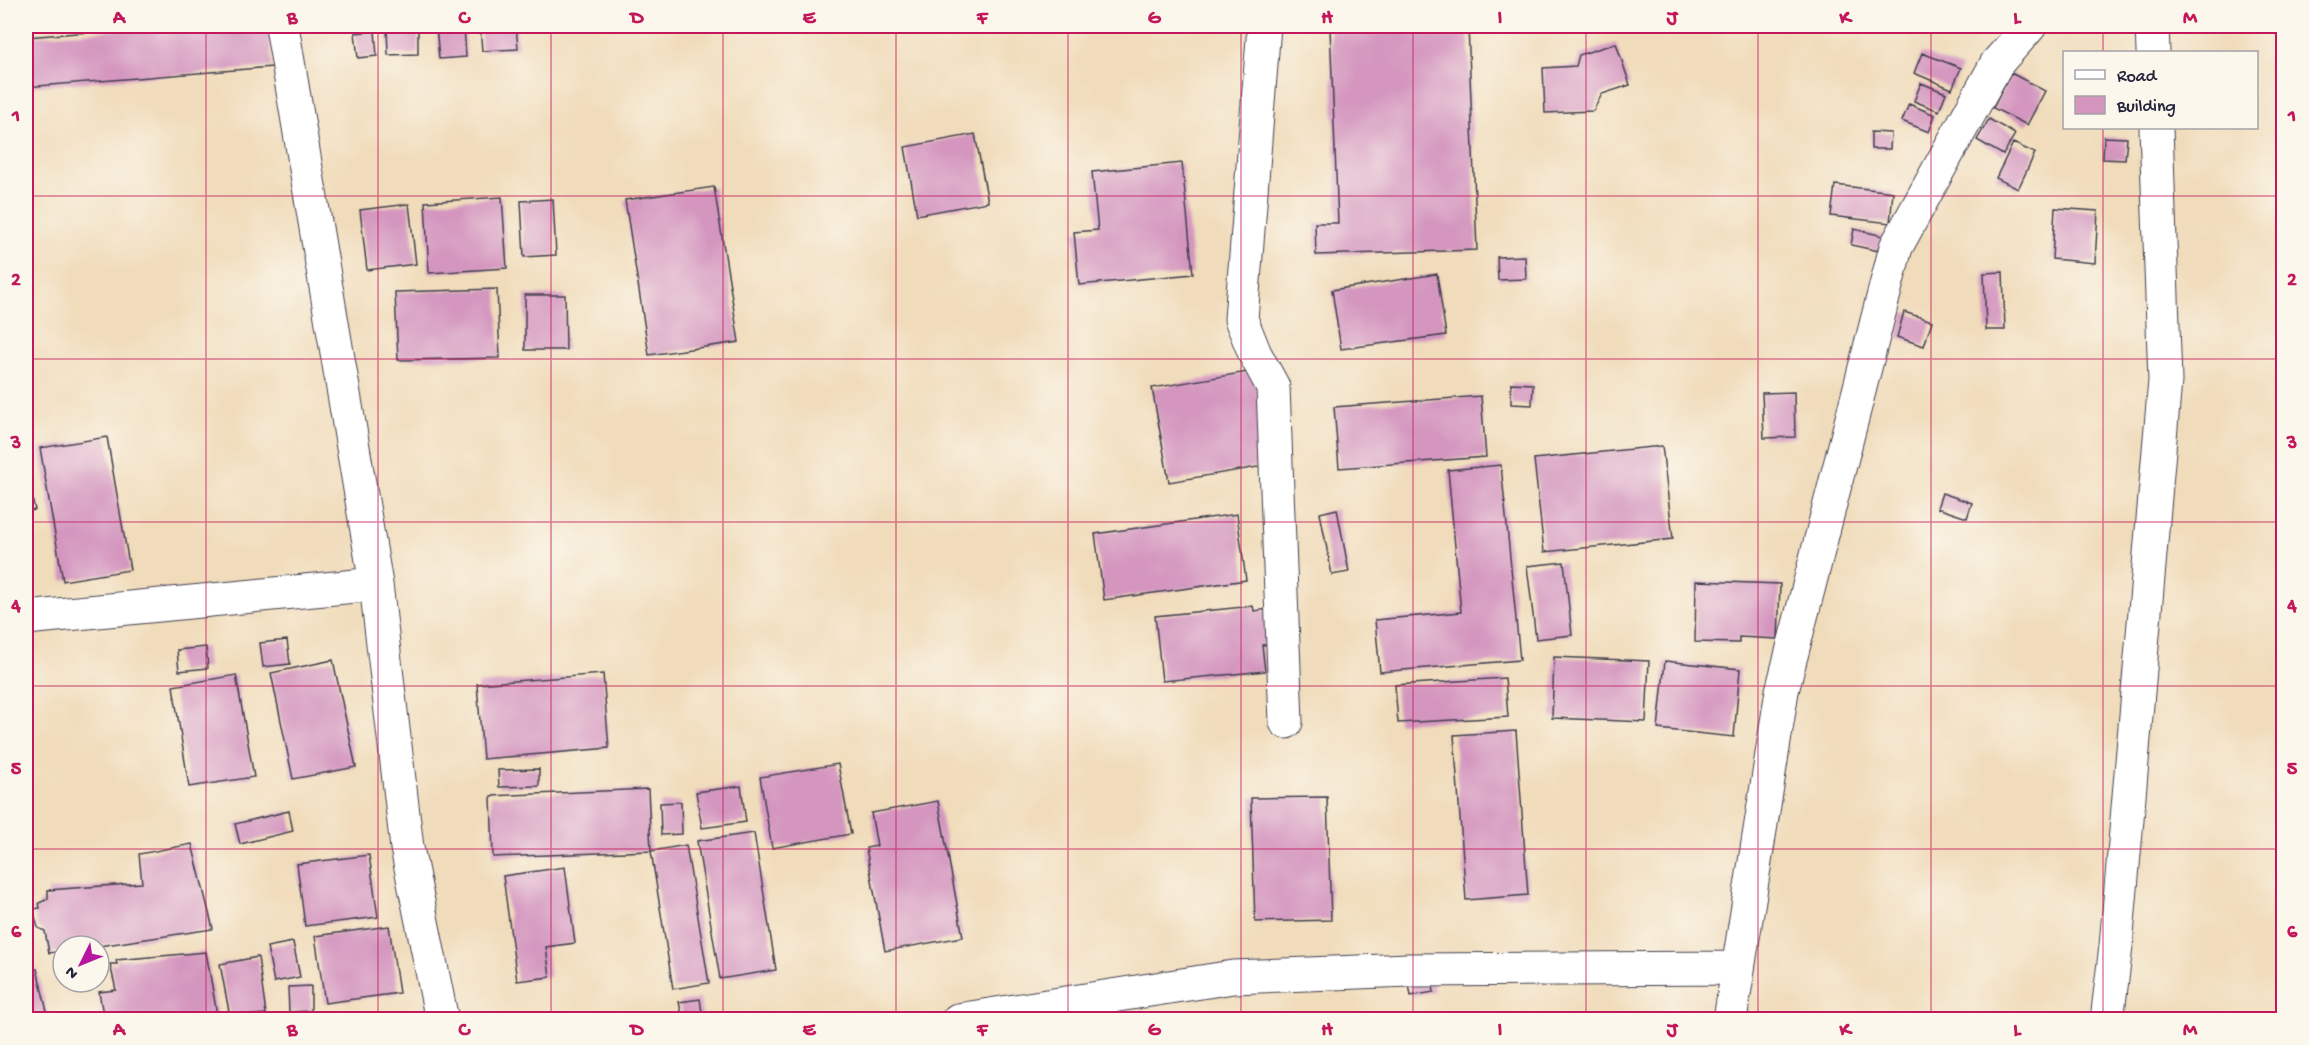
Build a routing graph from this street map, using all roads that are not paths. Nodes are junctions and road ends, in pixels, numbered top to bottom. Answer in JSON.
{"nodes":[{"id":1,"x":282,"y":26,"type":"edge"},
{"id":2,"x":1264,"y":26,"type":"edge"},
{"id":3,"x":2030,"y":26,"type":"edge"},
{"id":4,"x":2152,"y":26,"type":"edge"},
{"id":5,"x":2153,"y":51,"type":"edge"},
{"id":6,"x":2156,"y":129,"type":"edge"},
{"id":7,"x":376,"y":584,"type":"junction"},
{"id":8,"x":26,"y":618,"type":"edge"},
{"id":9,"x":1286,"y":722,"type":"dead end"},
{"id":10,"x":1738,"y":968,"type":"junction"},
{"id":11,"x":442,"y":1020,"type":"edge"},
{"id":12,"x":958,"y":1020,"type":"edge"},
{"id":13,"x":1730,"y":1020,"type":"edge"},
{"id":14,"x":2107,"y":1020,"type":"edge"}],
"edges":[{"from":1,"to":7,"type":"street"},
{"from":2,"to":9,"type":"street"},
{"from":3,"to":10,"type":"street"},
{"from":4,"to":5,"type":"street"},
{"from":6,"to":14,"type":"street"},
{"from":7,"to":8,"type":"street"},
{"from":7,"to":11,"type":"street"},
{"from":10,"to":12,"type":"street"},
{"from":10,"to":13,"type":"street"}]}
